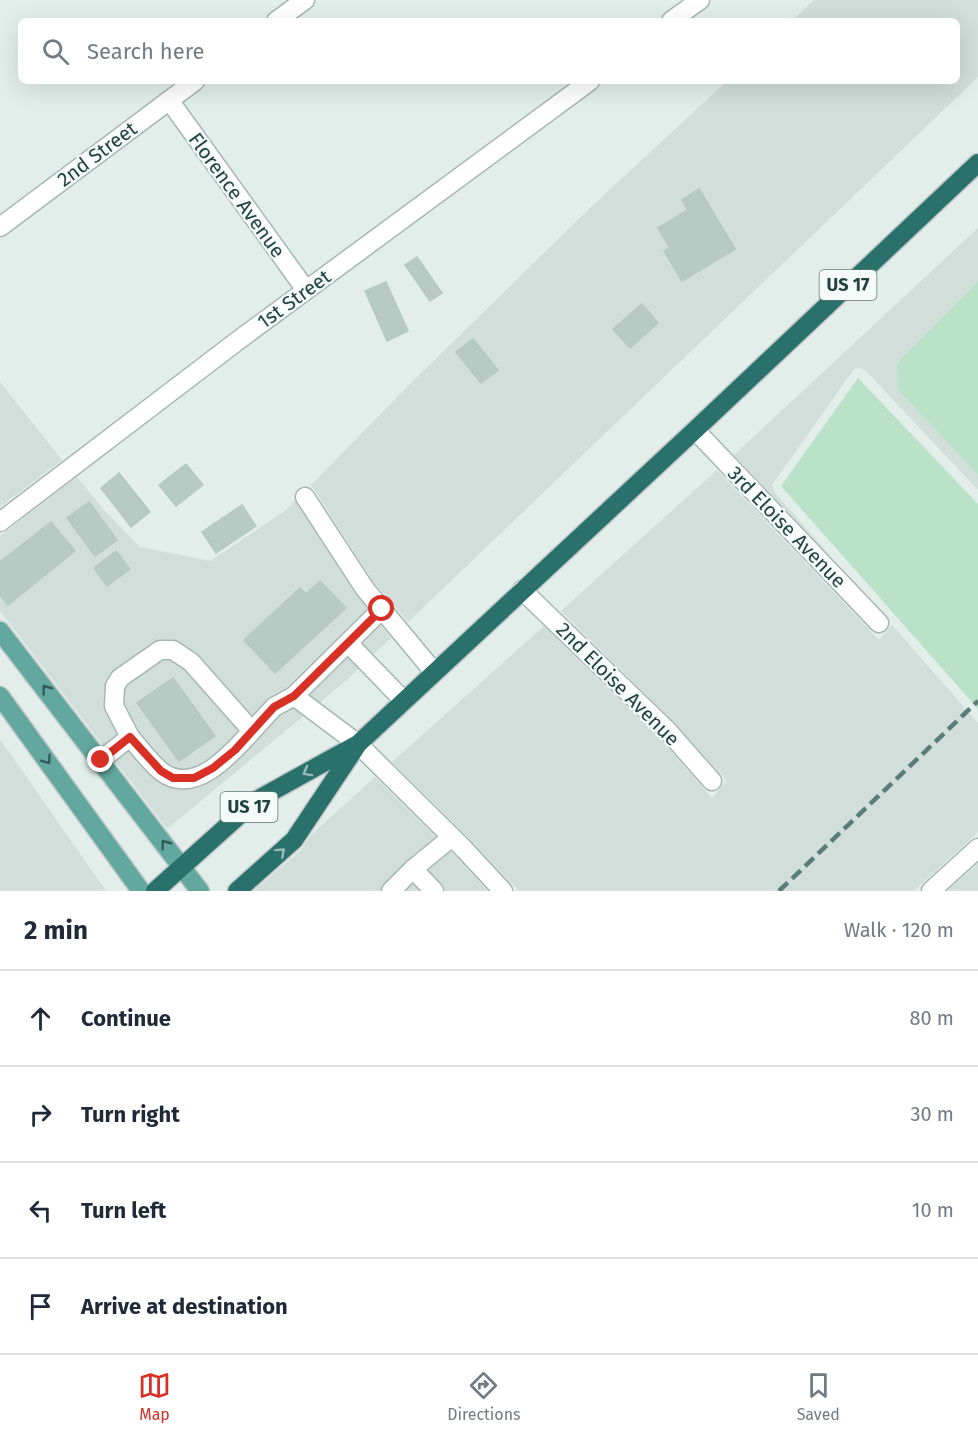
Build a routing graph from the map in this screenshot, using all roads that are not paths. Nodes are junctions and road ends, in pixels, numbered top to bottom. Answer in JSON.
{"nodes":[{"id":1,"x":305,"y":0,"type":"edge"},
{"id":2,"x":700,"y":0,"type":"edge"},
{"id":3,"x":280,"y":18,"type":"edge"},
{"id":4,"x":675,"y":18,"type":"edge"},
{"id":5,"x":191,"y":84,"type":"edge"},
{"id":6,"x":586,"y":84,"type":"edge"},
{"id":7,"x":169,"y":100,"type":"junction"},
{"id":8,"x":978,"y":163,"type":"edge"},
{"id":9,"x":0,"y":227,"type":"edge"},
{"id":10,"x":306,"y":290,"type":"junction"},
{"id":11,"x":695,"y":430,"type":"junction"},
{"id":12,"x":305,"y":497,"type":"dead end"},
{"id":13,"x":0,"y":522,"type":"edge"},
{"id":14,"x":522,"y":590,"type":"junction"},
{"id":15,"x":382,"y":609,"type":"junction"},
{"id":16,"x":879,"y":623,"type":"dead end"},
{"id":17,"x":0,"y":631,"type":"edge"},
{"id":18,"x":348,"y":643,"type":"junction"},
{"id":19,"x":434,"y":672,"type":"junction"},
{"id":20,"x":0,"y":696,"type":"edge"},
{"id":21,"x":294,"y":696,"type":"junction"},
{"id":22,"x":404,"y":700,"type":"junction"},
{"id":23,"x":252,"y":731,"type":"junction"},
{"id":24,"x":130,"y":737,"type":"junction"},
{"id":25,"x":358,"y":744,"type":"junction"},
{"id":26,"x":101,"y":760,"type":"junction"},
{"id":27,"x":712,"y":781,"type":"dead end"},
{"id":28,"x":452,"y":837,"type":"junction"},
{"id":29,"x":978,"y":848,"type":"edge"},
{"id":30,"x":182,"y":867,"type":"junction"},
{"id":31,"x":414,"y":869,"type":"junction"},
{"id":32,"x":141,"y":891,"type":"edge"},
{"id":33,"x":155,"y":891,"type":"edge"},
{"id":34,"x":200,"y":891,"type":"edge"},
{"id":35,"x":237,"y":891,"type":"edge"},
{"id":36,"x":392,"y":891,"type":"edge"},
{"id":37,"x":434,"y":891,"type":"edge"},
{"id":38,"x":503,"y":891,"type":"edge"},
{"id":39,"x":931,"y":891,"type":"edge"}],
"edges":[{"from":1,"to":3,"type":"street"},
{"from":2,"to":4,"type":"street"},
{"from":5,"to":7,"type":"street","name":"2nd Street"},
{"from":6,"to":10,"type":"street","name":"1st Street"},
{"from":7,"to":9,"type":"street","name":"2nd Street"},
{"from":7,"to":10,"type":"street","name":"Florence Avenue"},
{"from":8,"to":11,"type":"highway","number":"US 17"},
{"from":10,"to":13,"type":"street","name":"1st Street"},
{"from":11,"to":14,"type":"highway","number":"US 17"},
{"from":11,"to":16,"type":"street","name":"3rd Eloise Avenue"},
{"from":12,"to":15,"type":"street"},
{"from":14,"to":19,"type":"highway","number":"US 17"},
{"from":14,"to":27,"type":"street","name":"2nd Eloise Avenue"},
{"from":15,"to":18,"type":"street"},
{"from":15,"to":19,"type":"street"},
{"from":26,"to":17,"type":"main road","one_way":true},
{"from":18,"to":21,"type":"street"},
{"from":18,"to":22,"type":"street"},
{"from":19,"to":22,"type":"highway","number":"US 17"},
{"from":20,"to":32,"type":"main road","one_way":true},
{"from":21,"to":23,"type":"street"},
{"from":21,"to":25,"type":"street"},
{"from":22,"to":25,"type":"highway","number":"US 17"},
{"from":23,"to":24,"type":"street"},
{"from":23,"to":24,"type":"street"},
{"from":24,"to":26,"type":"street"},
{"from":25,"to":28,"type":"street"},
{"from":25,"to":30,"type":"highway","number":"US 17","one_way":true},
{"from":35,"to":25,"type":"highway","number":"US 17","one_way":true},
{"from":30,"to":26,"type":"main road","one_way":true},
{"from":28,"to":31,"type":"street"},
{"from":28,"to":38,"type":"street"},
{"from":29,"to":39,"type":"street"},
{"from":30,"to":33,"type":"highway","number":"US 17"},
{"from":30,"to":34,"type":"main road"},
{"from":31,"to":36,"type":"street"},
{"from":31,"to":37,"type":"street"}]}
